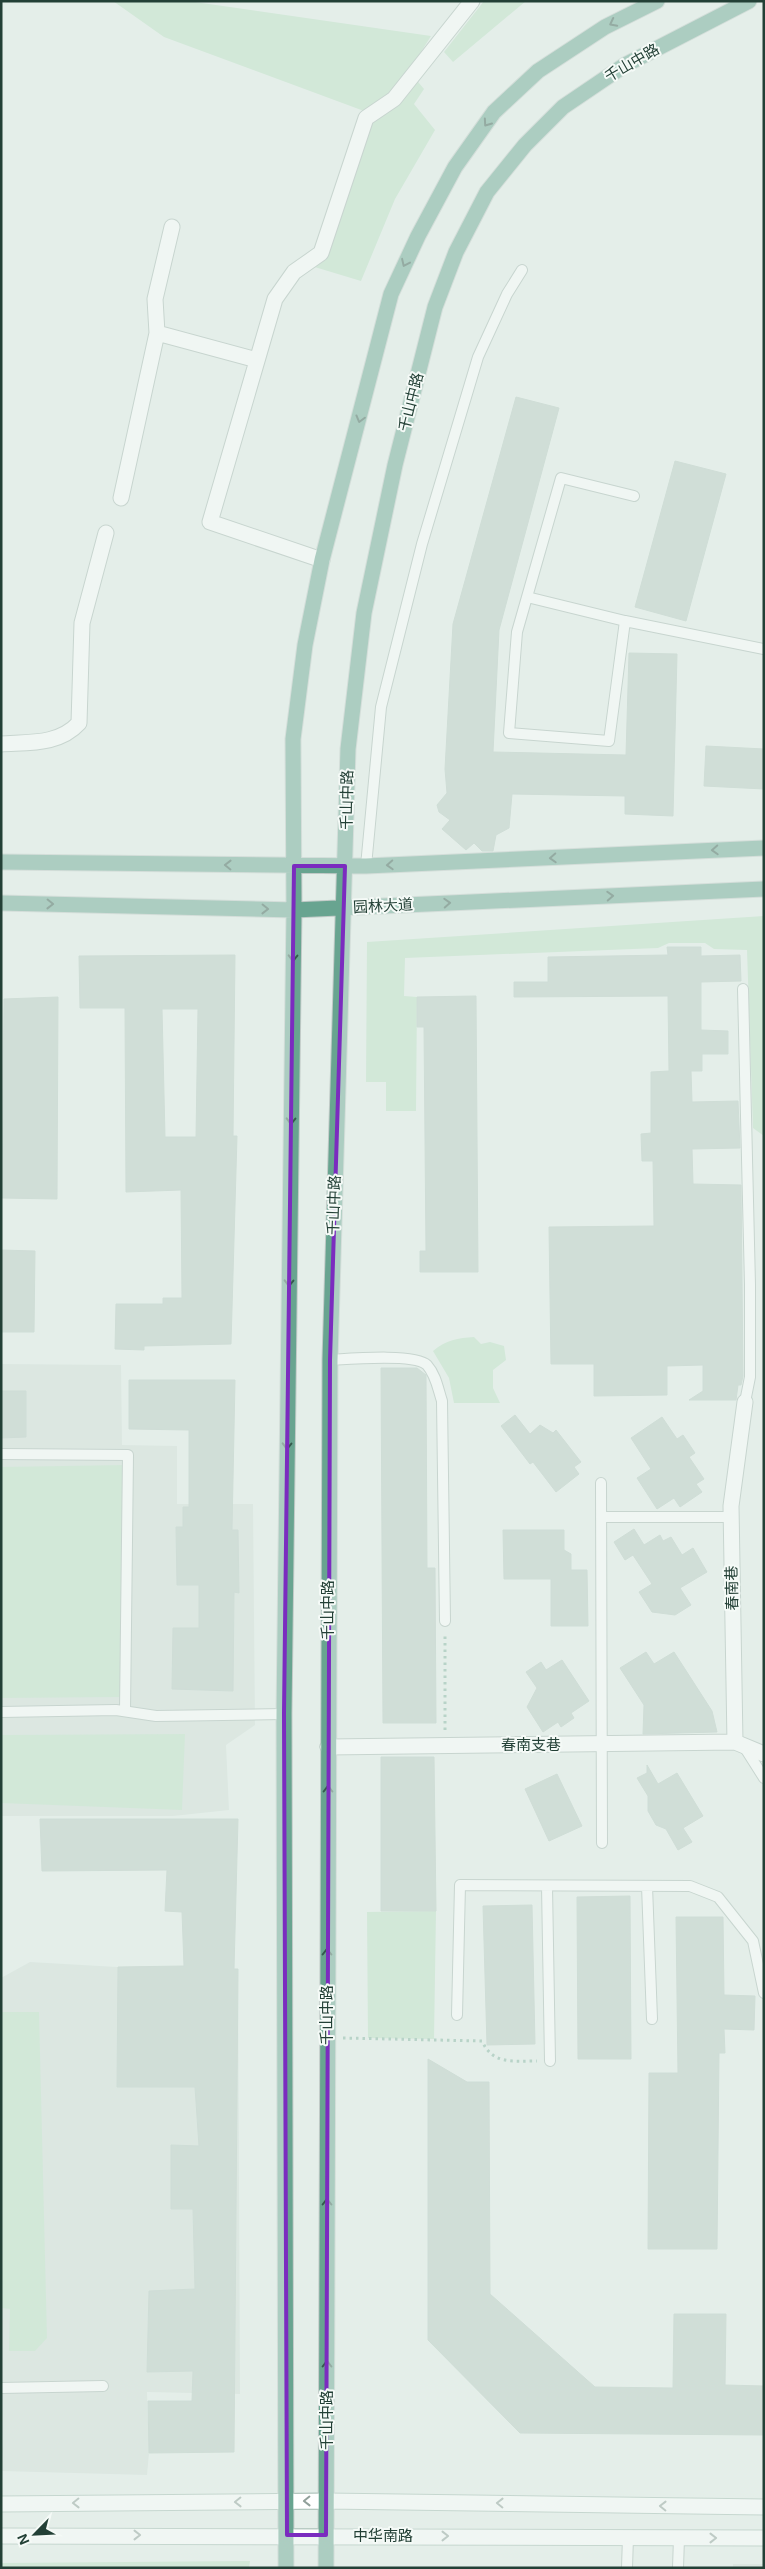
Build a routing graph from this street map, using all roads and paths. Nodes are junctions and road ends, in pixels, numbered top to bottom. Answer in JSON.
{"nodes":[{"id":1,"x":472,"y":1,"type":"edge"},
{"id":2,"x":657,"y":1,"type":"edge"},
{"id":3,"x":749,"y":1,"type":"edge"},
{"id":4,"x":172,"y":226,"type":"dead end"},
{"id":5,"x":522,"y":270,"type":"dead end"},
{"id":6,"x":157,"y":333,"type":"junction"},
{"id":7,"x":257,"y":360,"type":"junction"},
{"id":8,"x":634,"y":496,"type":"dead end"},
{"id":9,"x":120,"y":498,"type":"dead end"},
{"id":10,"x":106,"y":533,"type":"dead end"},
{"id":11,"x":322,"y":560,"type":"junction"},
{"id":12,"x":527,"y":597,"type":"junction"},
{"id":13,"x":624,"y":621,"type":"junction"},
{"id":14,"x":764,"y":649,"type":"edge"},
{"id":15,"x":1,"y":744,"type":"edge"},
{"id":16,"x":764,"y":848,"type":"edge"},
{"id":17,"x":1,"y":862,"type":"edge"},
{"id":18,"x":294,"y":866,"type":"junction"},
{"id":19,"x":345,"y":866,"type":"junction"},
{"id":20,"x":366,"y":866,"type":"junction"},
{"id":21,"x":764,"y":889,"type":"edge"},
{"id":22,"x":1,"y":903,"type":"edge"},
{"id":23,"x":342,"y":908,"type":"junction"},
{"id":24,"x":294,"y":910,"type":"junction"},
{"id":25,"x":743,"y":989,"type":"dead end"},
{"id":26,"x":330,"y":1360,"type":"junction"},
{"id":27,"x":745,"y":1402,"type":"joint"},
{"id":28,"x":1,"y":1454,"type":"edge"},
{"id":29,"x":601,"y":1483,"type":"dead end"},
{"id":30,"x":601,"y":1517,"type":"junction"},
{"id":31,"x":731,"y":1517,"type":"junction"},
{"id":32,"x":445,"y":1620,"type":"joint"},
{"id":33,"x":1,"y":1712,"type":"edge"},
{"id":34,"x":125,"y":1712,"type":"junction"},
{"id":35,"x":284,"y":1714,"type":"junction"},
{"id":36,"x":602,"y":1745,"type":"junction"},
{"id":37,"x":740,"y":1745,"type":"junction"},
{"id":38,"x":445,"y":1746,"type":"junction"},
{"id":39,"x":328,"y":1747,"type":"junction"},
{"id":40,"x":764,"y":1754,"type":"edge"},
{"id":41,"x":764,"y":1778,"type":"edge"},
{"id":42,"x":602,"y":1843,"type":"dead end"},
{"id":43,"x":547,"y":1886,"type":"junction"},
{"id":44,"x":647,"y":1886,"type":"junction"},
{"id":45,"x":764,"y":1993,"type":"edge"},
{"id":46,"x":457,"y":2015,"type":"dead end"},
{"id":47,"x":652,"y":2019,"type":"dead end"},
{"id":48,"x":327,"y":2038,"type":"junction"},
{"id":49,"x":550,"y":2061,"type":"joint"},
{"id":50,"x":103,"y":2386,"type":"dead end"},
{"id":51,"x":1,"y":2388,"type":"edge"},
{"id":52,"x":287,"y":2501,"type":"junction"},
{"id":53,"x":327,"y":2501,"type":"junction"},
{"id":54,"x":1,"y":2504,"type":"edge"},
{"id":55,"x":764,"y":2507,"type":"edge"},
{"id":56,"x":287,"y":2535,"type":"junction"},
{"id":57,"x":326,"y":2535,"type":"junction"},
{"id":58,"x":1,"y":2536,"type":"edge"},
{"id":59,"x":628,"y":2537,"type":"junction"},
{"id":60,"x":679,"y":2538,"type":"junction"},
{"id":61,"x":764,"y":2538,"type":"edge"},
{"id":62,"x":286,"y":2568,"type":"edge"},
{"id":63,"x":326,"y":2568,"type":"edge"},
{"id":64,"x":627,"y":2568,"type":"edge"},
{"id":65,"x":678,"y":2568,"type":"edge"}],
"edges":[{"from":1,"to":7,"type":"street"},
{"from":2,"to":11,"type":"main road","one_way":true},
{"from":3,"to":19,"type":"main road","name":"千山中路"},
{"from":4,"to":6,"type":"street"},
{"from":5,"to":20,"type":"lane"},
{"from":6,"to":7,"type":"street"},
{"from":6,"to":9,"type":"street"},
{"from":7,"to":11,"type":"street"},
{"from":8,"to":12,"type":"lane"},
{"from":10,"to":15,"type":"street"},
{"from":11,"to":18,"type":"main road"},
{"from":12,"to":13,"type":"lane"},
{"from":12,"to":13,"type":"lane"},
{"from":13,"to":14,"type":"lane"},
{"from":16,"to":20,"type":"main road","one_way":true},
{"from":18,"to":17,"type":"main road","one_way":true},
{"from":18,"to":19,"type":"main road"},
{"from":18,"to":24,"type":"main road"},
{"from":19,"to":20,"type":"main road"},
{"from":19,"to":23,"type":"main road","name":"千山中路"},
{"from":23,"to":21,"type":"main road","name":"园林大道","one_way":true},
{"from":22,"to":24,"type":"main road","name":"园林大道","one_way":true},
{"from":23,"to":24,"type":"main road","name":"园林大道"},
{"from":23,"to":26,"type":"main road","name":"千山中路"},
{"from":24,"to":35,"type":"main road","one_way":true},
{"from":25,"to":27,"type":"lane"},
{"from":26,"to":32,"type":"lane"},
{"from":26,"to":39,"type":"main road","name":"千山中路"},
{"from":27,"to":31,"type":"street","name":"春南巷"},
{"from":28,"to":34,"type":"lane"},
{"from":29,"to":30,"type":"lane"},
{"from":30,"to":31,"type":"lane"},
{"from":30,"to":36,"type":"lane"},
{"from":31,"to":37,"type":"street","name":"春南巷"},
{"from":32,"to":38,"type":"path"},
{"from":33,"to":34,"type":"lane"},
{"from":34,"to":35,"type":"lane"},
{"from":35,"to":52,"type":"main road"},
{"from":36,"to":37,"type":"street","name":"春南支巷"},
{"from":36,"to":38,"type":"street","name":"春南支巷"},
{"from":36,"to":42,"type":"lane"},
{"from":37,"to":40,"type":"street"},
{"from":37,"to":41,"type":"lane"},
{"from":38,"to":39,"type":"street","name":"春南支巷"},
{"from":48,"to":39,"type":"main road","name":"千山中路","one_way":true},
{"from":43,"to":44,"type":"lane"},
{"from":43,"to":46,"type":"lane"},
{"from":43,"to":49,"type":"lane"},
{"from":44,"to":45,"type":"lane"},
{"from":44,"to":47,"type":"lane"},
{"from":48,"to":49,"type":"path"},
{"from":53,"to":48,"type":"main road","name":"千山中路","one_way":true},
{"from":50,"to":51,"type":"lane"},
{"from":53,"to":52,"type":"street","one_way":true},
{"from":52,"to":54,"type":"street","one_way":true},
{"from":52,"to":56,"type":"main road"},
{"from":55,"to":53,"type":"street","one_way":true},
{"from":53,"to":57,"type":"main road","name":"千山中路"},
{"from":56,"to":57,"type":"street","name":"中华南路"},
{"from":58,"to":56,"type":"street","name":"中华南路","one_way":true},
{"from":56,"to":62,"type":"main road"},
{"from":57,"to":59,"type":"street","name":"中华南路","one_way":true},
{"from":57,"to":63,"type":"main road","name":"千山中路"},
{"from":59,"to":60,"type":"street","name":"中华南路"},
{"from":59,"to":64,"type":"lane"},
{"from":60,"to":61,"type":"street","name":"中华南路","one_way":true},
{"from":60,"to":65,"type":"lane"}]}
